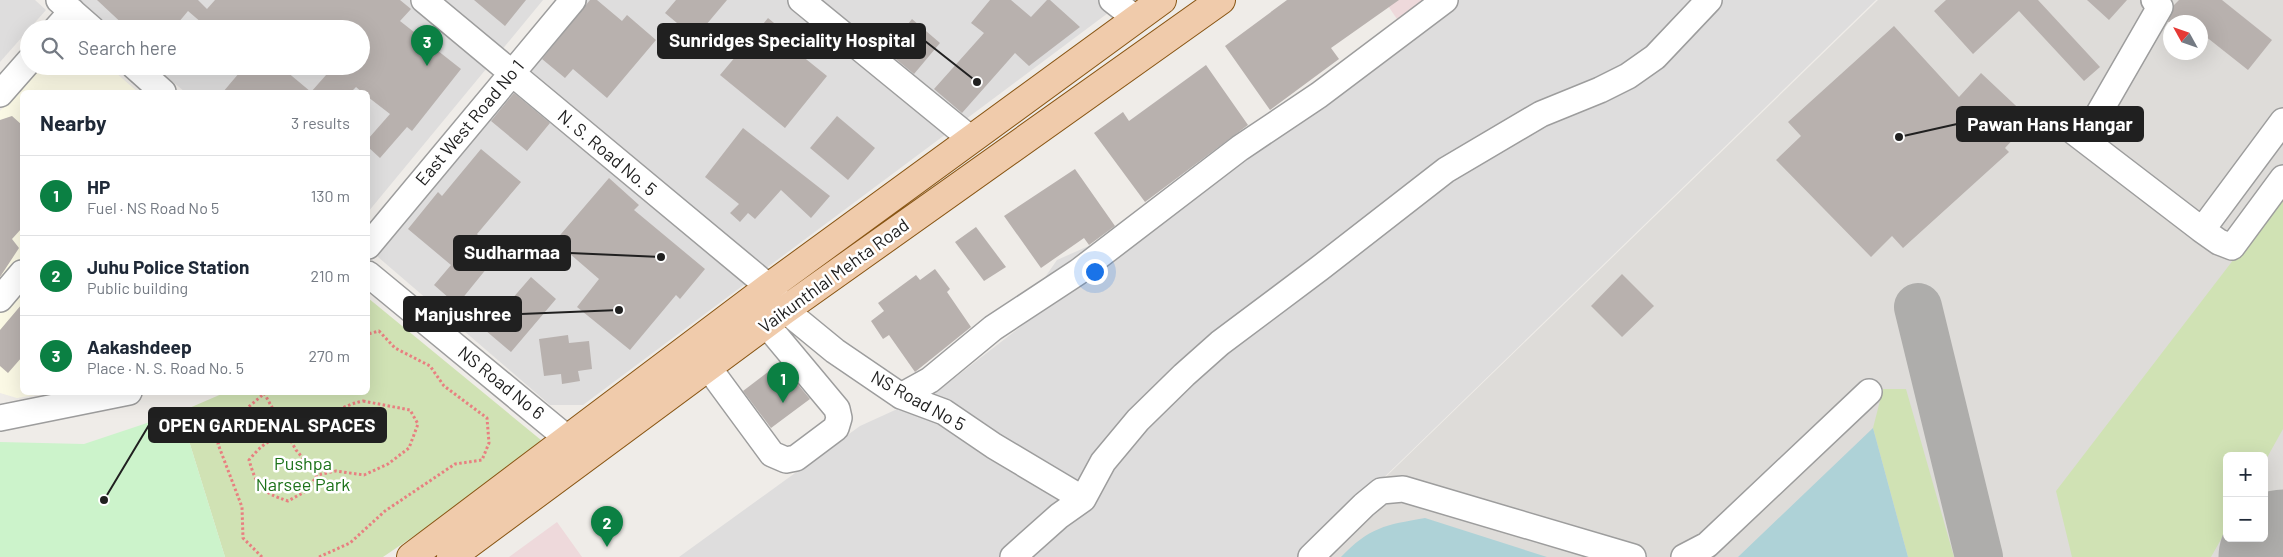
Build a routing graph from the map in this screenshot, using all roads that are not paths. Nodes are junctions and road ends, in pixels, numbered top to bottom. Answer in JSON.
{"nodes":[{"id":1,"x":424,"y":0,"type":"edge"},
{"id":2,"x":573,"y":0,"type":"edge"},
{"id":3,"x":801,"y":0,"type":"edge"},
{"id":4,"x":1112,"y":0,"type":"edge"},
{"id":5,"x":1162,"y":0,"type":"edge"},
{"id":6,"x":1221,"y":0,"type":"edge"},
{"id":7,"x":1445,"y":0,"type":"edge"},
{"id":8,"x":1709,"y":0,"type":"edge"},
{"id":9,"x":2154,"y":0,"type":"edge"},
{"id":10,"x":63,"y":13,"type":"edge"},
{"id":11,"x":1135,"y":18,"type":"junction"},
{"id":12,"x":76,"y":20,"type":"edge"},
{"id":13,"x":20,"y":71,"type":"edge"},
{"id":14,"x":512,"y":74,"type":"junction"},
{"id":15,"x":144,"y":75,"type":"edge"},
{"id":16,"x":162,"y":90,"type":"edge"},
{"id":17,"x":0,"y":94,"type":"edge"},
{"id":18,"x":2283,"y":121,"type":"edge"},
{"id":19,"x":971,"y":139,"type":"junction"},
{"id":20,"x":2283,"y":178,"type":"edge"},
{"id":21,"x":2202,"y":230,"type":"junction"},
{"id":22,"x":370,"y":244,"type":"edge"},
{"id":23,"x":20,"y":275,"type":"edge"},
{"id":24,"x":370,"y":276,"type":"edge"},
{"id":25,"x":769,"y":287,"type":"junction"},
{"id":26,"x":0,"y":299,"type":"edge"},
{"id":27,"x":776,"y":317,"type":"junction"},
{"id":28,"x":708,"y":367,"type":"junction"},
{"id":29,"x":1869,"y":392,"type":"dead end"},
{"id":30,"x":113,"y":395,"type":"edge"},
{"id":31,"x":901,"y":396,"type":"junction"},
{"id":32,"x":3,"y":416,"type":"edge"},
{"id":33,"x":576,"y":449,"type":"junction"},
{"id":34,"x":1083,"y":499,"type":"junction"},
{"id":35,"x":411,"y":557,"type":"edge"},
{"id":36,"x":451,"y":557,"type":"edge"},
{"id":37,"x":1014,"y":557,"type":"edge"},
{"id":38,"x":1311,"y":557,"type":"edge"},
{"id":39,"x":1633,"y":557,"type":"edge"},
{"id":40,"x":1684,"y":557,"type":"edge"}],
"edges":[{"from":1,"to":14,"type":"street","name":"N. S. Road No. 5"},
{"from":2,"to":14,"type":"street","name":"East West Road No 1"},
{"from":3,"to":19,"type":"street"},
{"from":4,"to":11,"type":"street"},
{"from":5,"to":11,"type":"main road","name":"Vaikunthlal Mehta Road"},
{"from":6,"to":27,"type":"main road","name":"Vaikunthlal Mehta Road"},
{"from":7,"to":31,"type":"street"},
{"from":8,"to":34,"type":"street"},
{"from":9,"to":21,"type":"street"},
{"from":10,"to":12,"type":"street"},
{"from":11,"to":19,"type":"main road","name":"Vaikunthlal Mehta Road"},
{"from":13,"to":17,"type":"street"},
{"from":14,"to":22,"type":"street","name":"East West Road No 1"},
{"from":14,"to":25,"type":"street","name":"N. S. Road No. 5"},
{"from":15,"to":16,"type":"street"},
{"from":18,"to":21,"type":"street"},
{"from":19,"to":25,"type":"main road","name":"Vaikunthlal Mehta Road"},
{"from":20,"to":21,"type":"street"},
{"from":23,"to":26,"type":"street"},
{"from":24,"to":33,"type":"street","name":"NS Road No 6"},
{"from":25,"to":27,"type":"street","name":"N. S. Road No. 5"},
{"from":25,"to":33,"type":"main road","name":"Vaikunthlal Mehta Road"},
{"from":27,"to":28,"type":"main road","name":"Vaikunthlal Mehta Road"},
{"from":27,"to":28,"type":"street"},
{"from":27,"to":31,"type":"street","name":"NS Road No 5"},
{"from":28,"to":33,"type":"main road","name":"Vaikunthlal Mehta Road"},
{"from":29,"to":40,"type":"street"},
{"from":30,"to":32,"type":"street"},
{"from":31,"to":34,"type":"street","name":"NS Road No 5"},
{"from":33,"to":35,"type":"main road","name":"Vaikunthlal Mehta Road"},
{"from":33,"to":36,"type":"main road","name":"Vaikunthlal Mehta Road"},
{"from":34,"to":37,"type":"street"},
{"from":38,"to":39,"type":"street"}]}
